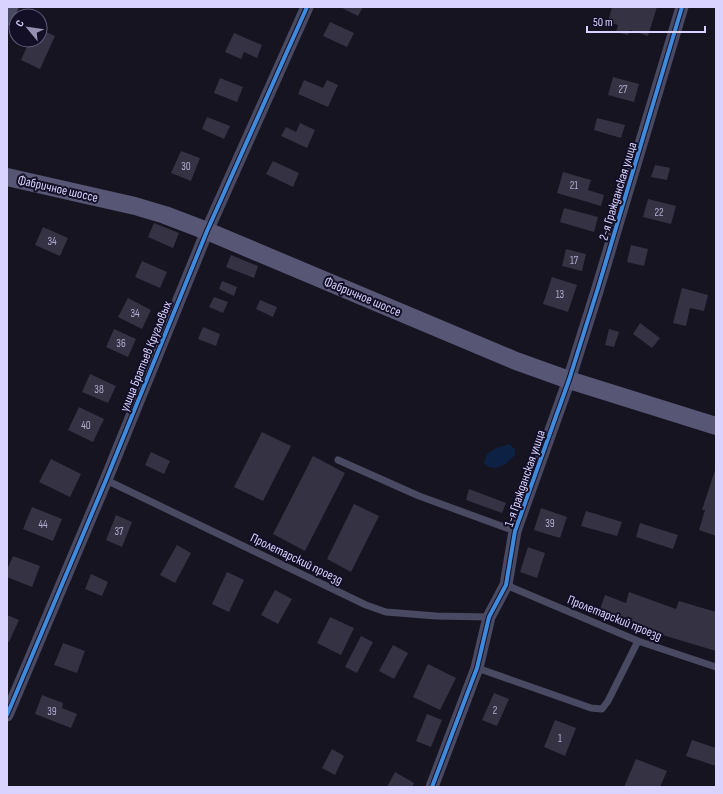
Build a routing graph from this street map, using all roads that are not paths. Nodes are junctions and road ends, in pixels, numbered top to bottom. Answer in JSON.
{"nodes":[{"id":1,"x":12,"y":7,"type":"edge"},
{"id":2,"x":307,"y":7,"type":"edge"},
{"id":3,"x":682,"y":7,"type":"edge"},
{"id":4,"x":7,"y":19,"type":"edge"},
{"id":5,"x":7,"y":177,"type":"edge"},
{"id":6,"x":207,"y":231,"type":"junction"},
{"id":7,"x":569,"y":380,"type":"junction"},
{"id":8,"x":716,"y":426,"type":"edge"},
{"id":9,"x":338,"y":460,"type":"dead end"},
{"id":10,"x":106,"y":480,"type":"junction"},
{"id":11,"x":515,"y":531,"type":"junction"},
{"id":12,"x":506,"y":585,"type":"junction"},
{"id":13,"x":489,"y":617,"type":"junction"},
{"id":14,"x":638,"y":641,"type":"junction"},
{"id":15,"x":716,"y":667,"type":"edge"},
{"id":16,"x":477,"y":668,"type":"junction"},
{"id":17,"x":7,"y":715,"type":"edge"},
{"id":18,"x":432,"y":787,"type":"edge"}],
"edges":[{"from":1,"to":4,"type":"street"},
{"from":2,"to":6,"type":"street","name":"улица Братьев Кругловых"},
{"from":3,"to":7,"type":"street","name":"2-я Гражданская улица"},
{"from":5,"to":6,"type":"main road","name":"Фабричное шоссе"},
{"from":6,"to":7,"type":"main road","name":"Фабричное шоссе"},
{"from":6,"to":10,"type":"street","name":"улица Братьев Кругловых"},
{"from":7,"to":8,"type":"main road","name":"Фабричное шоссе"},
{"from":7,"to":11,"type":"street","name":"1-я Гражданская улица"},
{"from":9,"to":11,"type":"lane"},
{"from":10,"to":13,"type":"lane","name":"Пролетарский проезд"},
{"from":10,"to":17,"type":"street","name":"улица Братьев Кругловых"},
{"from":11,"to":12,"type":"street","name":"1-я Гражданская улица"},
{"from":12,"to":13,"type":"street","name":"1-я Гражданская улица"},
{"from":12,"to":14,"type":"lane","name":"Пролетарский проезд"},
{"from":13,"to":16,"type":"street","name":"1-я Гражданская улица"},
{"from":14,"to":15,"type":"lane","name":"Пролетарский проезд"},
{"from":14,"to":16,"type":"lane"},
{"from":16,"to":18,"type":"street","name":"1-я Гражданская улица"}]}
